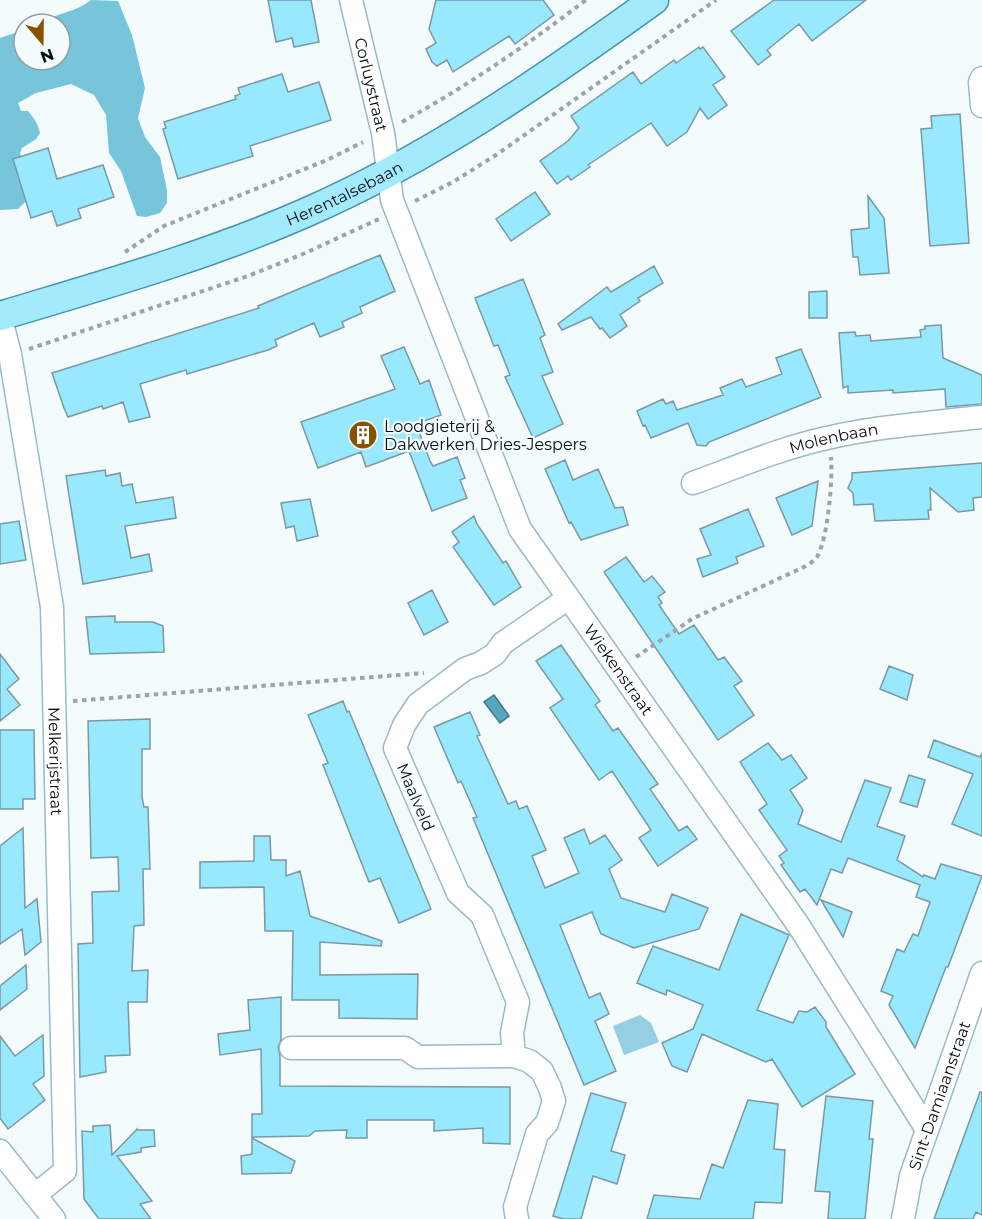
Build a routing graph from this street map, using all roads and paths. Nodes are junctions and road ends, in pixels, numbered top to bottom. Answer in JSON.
{"nodes":[{"id":1,"x":351,"y":0,"type":"edge"},
{"id":2,"x":586,"y":0,"type":"edge"},
{"id":3,"x":654,"y":0,"type":"edge"},
{"id":4,"x":982,"y":78,"type":"edge"},
{"id":5,"x":982,"y":106,"type":"edge"},
{"id":6,"x":383,"y":132,"type":"junction"},
{"id":7,"x":389,"y":171,"type":"junction"},
{"id":8,"x":116,"y":258,"type":"dead end"},
{"id":9,"x":0,"y":316,"type":"edge"},
{"id":10,"x":982,"y":417,"type":"edge"},
{"id":11,"x":827,"y":438,"type":"junction"},
{"id":12,"x":693,"y":483,"type":"dead end"},
{"id":13,"x":567,"y":598,"type":"junction"},
{"id":14,"x":465,"y":669,"type":"junction"},
{"id":15,"x":618,"y":669,"type":"junction"},
{"id":16,"x":54,"y":703,"type":"junction"},
{"id":17,"x":982,"y":973,"type":"edge"},
{"id":18,"x":291,"y":1048,"type":"dead end"},
{"id":19,"x":514,"y":1056,"type":"junction"},
{"id":20,"x":926,"y":1128,"type":"junction"},
{"id":21,"x":0,"y":1151,"type":"edge"},
{"id":22,"x":35,"y":1195,"type":"junction"},
{"id":23,"x":54,"y":1219,"type":"edge"},
{"id":24,"x":517,"y":1219,"type":"edge"},
{"id":25,"x":903,"y":1219,"type":"edge"}],
"edges":[{"from":1,"to":6,"type":"street","name":"Corluystraat"},
{"from":2,"to":6,"type":"path"},
{"from":3,"to":7,"type":"main road","name":"Herentalsebaan"},
{"from":4,"to":5,"type":"street"},
{"from":6,"to":7,"type":"street","name":"Corluystraat"},
{"from":6,"to":8,"type":"path"},
{"from":7,"to":9,"type":"main road","name":"Herentalsebaan"},
{"from":7,"to":13,"type":"street","name":"Wiekenstraat"},
{"from":9,"to":16,"type":"street","name":"Melkerijstraat"},
{"from":10,"to":11,"type":"street","name":"Molenbaan"},
{"from":11,"to":12,"type":"street","name":"Molenbaan"},
{"from":11,"to":15,"type":"path"},
{"from":13,"to":14,"type":"street","name":"Maalveld"},
{"from":13,"to":15,"type":"street","name":"Wiekenstraat"},
{"from":14,"to":16,"type":"path"},
{"from":14,"to":19,"type":"street","name":"Maalveld"},
{"from":15,"to":20,"type":"street","name":"Wiekenstraat"},
{"from":16,"to":22,"type":"street","name":"Melkerijstraat"},
{"from":17,"to":20,"type":"street","name":"Sint-Damiaanstraat"},
{"from":18,"to":19,"type":"street"},
{"from":19,"to":24,"type":"street"},
{"from":20,"to":25,"type":"street","name":"Sint-Damiaanstraat"},
{"from":21,"to":22,"type":"street"},
{"from":22,"to":23,"type":"street"}]}
